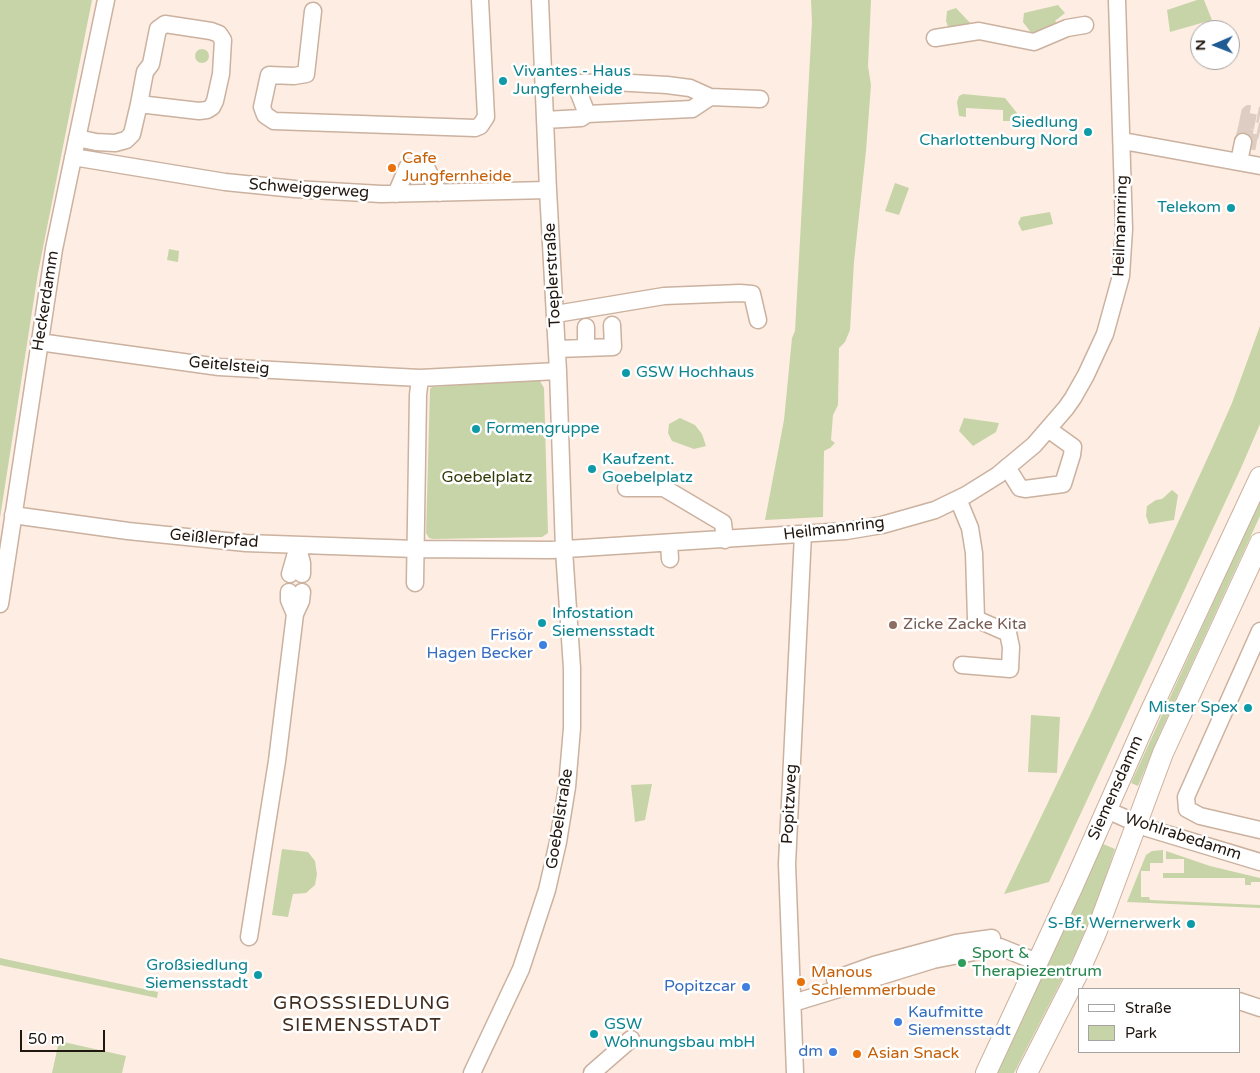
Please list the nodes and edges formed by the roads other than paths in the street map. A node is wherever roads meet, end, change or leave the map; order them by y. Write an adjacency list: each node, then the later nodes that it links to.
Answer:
1 (106, 0): 15 (street, Heckerdamm)
2 (480, 0): 5 (street)
3 (540, 0): 9 (street, Toeplerstraße)
4 (1117, 0): 16 (street, Heilmannring)
5 (313, 11)
6 (1086, 25): 7 (street)
7 (935, 38)
8 (575, 83): 9 (street); 10 (street); 13 (street)
9 (544, 84): 14 (street, Toeplerstraße)
10 (710, 97): 11 (street); 13 (street)
11 (760, 98)
12 (139, 104): 12 (street); 15 (street)
13 (587, 114): 14 (street)
14 (545, 120): 21 (street, Toeplerstraße)
15 (77, 138): 18 (street, Heckerdamm)
16 (1123, 141): 19 (street); 33 (street, Heilmannring)
17 (1243, 142): 19 (street)
18 (73, 157): 23 (street, Schweiggerweg); 28 (street, Heckerdamm)
19 (1239, 162): 20 (street)
20 (1260, 166)
21 (548, 190): 22 (street, Schweiggerweg); 24 (street, Toeplerstraße)
22 (439, 193): 23 (street, Schweiggerweg); 23 (street)
23 (396, 194)
24 (556, 314): 25 (street); 30 (street, Toeplerstraße)
25 (758, 320)
26 (612, 325): 29 (street)
27 (586, 327): 29 (street)
28 (40, 342): 32 (street, Geitelsteig); 38 (street, Heckerdamm)
29 (586, 348): 30 (street)
30 (557, 349): 31 (street, Toeplerstraße)
31 (558, 372): 32 (street); 44 (street, Toeplerstraße)
32 (420, 378): 43 (street)
33 (1048, 429): 34 (street, Heilmannring); 34 (street)
34 (1007, 467): 37 (street, Heilmannring)
35 (1260, 477): 51 (main road, Siemensdamm)
36 (626, 488): 40 (street)
37 (958, 499): 39 (street, Heilmannring); 50 (street)
38 (13, 515): 42 (street, Geißlerpfad); 48 (street, Heckerdamm)
39 (803, 534): 40 (street, Heilmannring); 60 (street, Popitzweg)
40 (725, 540): 44 (street, Heilmannring)
41 (1260, 543): 52 (main road, Siemensdamm)
42 (298, 546): 43 (street, Geißlerpfad); 45 (street)
43 (415, 549): 44 (street); 46 (street)
44 (564, 550): 63 (street, Goebelstraße)
45 (296, 574)
46 (415, 583)
47 (296, 592): 55 (street)
48 (0, 604)
49 (1260, 631): 53 (street)
50 (962, 665)
51 (1107, 810): 52 (street, Wohlrabedamm); 57 (main road, Siemensdamm)
52 (1136, 823): 54 (street, Wohlrabedamm); 67 (main road, Siemensdamm)
53 (1260, 830)
54 (1260, 862)
55 (249, 937)
56 (1011, 951): 57 (street); 58 (street); 58 (street)
57 (1037, 962): 66 (main road, Siemensdamm)
58 (815, 995): 60 (street)
59 (1240, 1001): 61 (street)
60 (793, 1003): 65 (street, Popitzweg)
61 (1260, 1008)
62 (631, 1039): 64 (street)
63 (472, 1073)
64 (592, 1073)
65 (795, 1073)
66 (986, 1073)
67 (1027, 1073)

